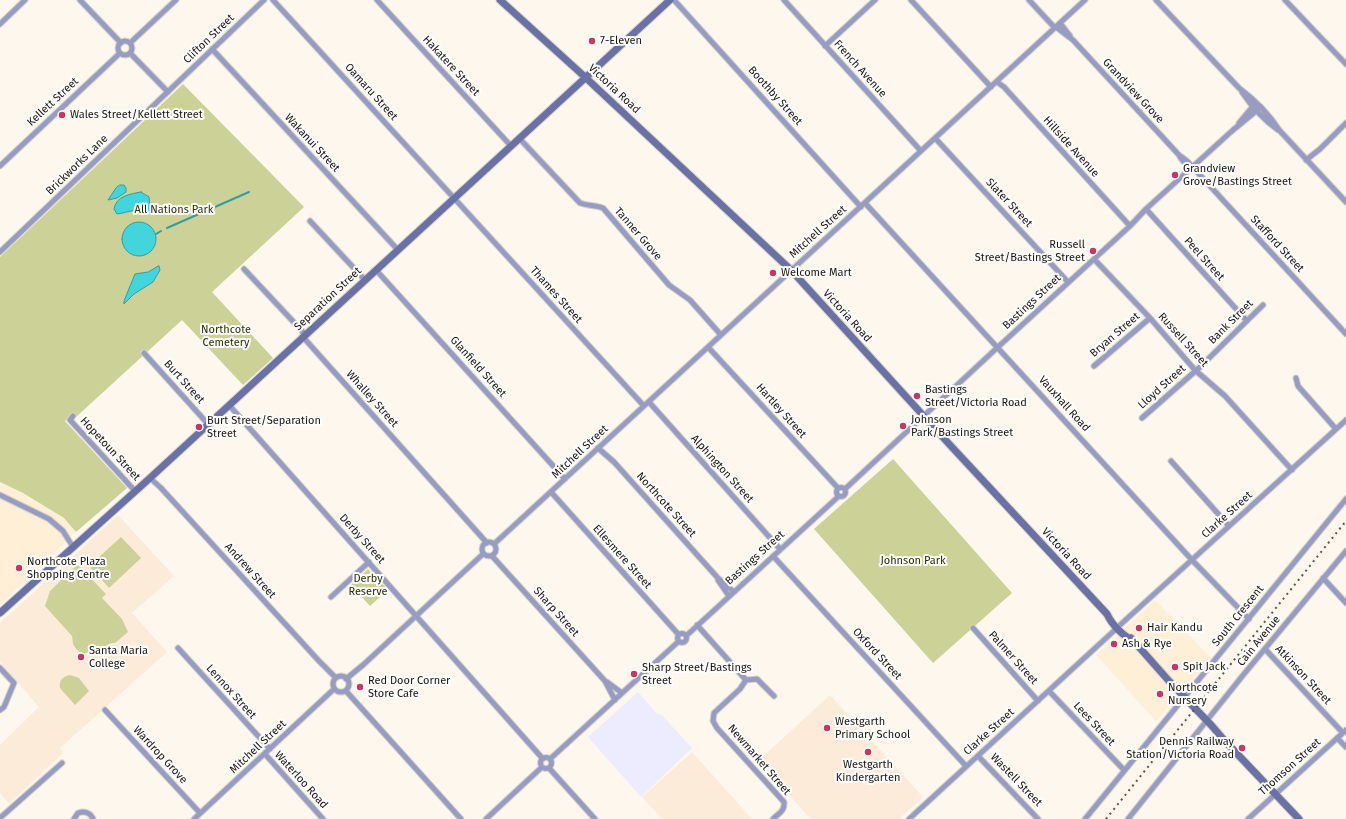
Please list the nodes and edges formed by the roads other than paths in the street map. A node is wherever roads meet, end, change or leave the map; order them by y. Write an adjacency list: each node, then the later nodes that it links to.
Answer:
1 (25, 0): 16 (street)
2 (80, 0): 18 (street)
3 (176, 0): 19 (street)
4 (264, 0): 21 (street, Clifton Street)
5 (273, 0): 40 (street, Oamaru Street)
6 (377, 0): 35 (street, Hakatere Street)
7 (500, 0): 25 (street, Victoria Road)
8 (671, 0): 25 (street, Separation Street); 42 (street, Boothby Street)
9 (784, 0): 20 (street, French Avenue)
10 (875, 0): 20 (street)
11 (911, 0): 27 (street)
12 (1029, 0): 17 (street, Grandview Grove)
13 (1085, 0): 17 (street, Mitchell Street)
14 (1156, 0): 29 (street)
15 (1285, 0): 24 (street)
16 (0, 24)
17 (1057, 26): 26 (street, Mitchell Street); 39 (street, Grandview Grove)
18 (121, 43): 19 (street); 22 (street)
19 (130, 43): 23 (street)
20 (825, 46): 36 (street, French Avenue)
21 (212, 50): 28 (street, Clifton Street); 46 (street, Wakanui Street)
22 (120, 53): 23 (street); 38 (street, Kellett Street)
23 (130, 53): 28 (street)
24 (1346, 64)
25 (586, 77): 33 (street, Separation Street); 51 (street, Victoria Road)
26 (996, 82): 27 (street, Mitchell Street); 45 (street, Hillside Avenue)
27 (991, 87): 34 (street, Mitchell Street)
28 (168, 92): 47 (street, Brickworks Lane)
29 (1254, 104): 30 (street); 32 (street, Bastings Street)
30 (1259, 109): 32 (street, Bastings Street); 37 (street)
31 (1346, 123): 37 (street)
32 (1233, 130): 39 (street, Bastings Street)
33 (519, 138): 35 (street, Separation Street); 58 (street, Tanner Grove)
34 (935, 138): 36 (street, Mitchell Street); 53 (street, Slater Street)
35 (511, 146): 40 (street, Separation Street)
36 (921, 151): 42 (street, Mitchell Street)
37 (1306, 160): 41 (street)
38 (0, 166)
39 (1191, 168): 43 (street, Bastings Street); 57 (street, Stafford Street)
40 (454, 198): 46 (street, Separation Street); 68 (street, Thames Street)
41 (1346, 202)
42 (863, 205): 51 (street, Mitchell Street); 61 (street, Vauxhall Road)
43 (1146, 209): 45 (street, Bastings Street); 56 (street, Peel Street)
44 (310, 221): 52 (street)
45 (1130, 226): 48 (street, Bastings Street)
46 (398, 250): 50 (street, Separation Street)
47 (0, 252)
48 (1094, 258): 53 (street, Bastings Street); 55 (street, Russell Street)
49 (244, 269): 59 (street, Whalley Street)
50 (376, 270): 52 (street, Separation Street); 79 (street, Glanfield Street)
51 (791, 270): 58 (street, Mitchell Street); 69 (street, Victoria Road)
52 (365, 280): 59 (street, Separation Street)
53 (1068, 282): 61 (street, Bastings Street)
54 (1263, 305): 56 (street, Bank Street)
55 (1150, 318): 63 (street, Bryan Street); 64 (street, Russell Street)
56 (1247, 321): 64 (street, Bank Street)
57 (1346, 334)
58 (721, 335): 60 (street, Mitchell Street)
59 (304, 336): 67 (street, Separation Street); 88 (street, Whalley Street)
60 (708, 347): 66 (street, Mitchell Street); 80 (street, Hartley Street)
61 (998, 347): 69 (street, Bastings Street); 96 (street, Vauxhall Road)
62 (144, 353): 73 (street, Burt Street)
63 (1094, 366)
64 (1195, 370): 70 (street, Lloyd Street); 77 (street, Russell Street)
65 (1296, 378): 74 (street)
66 (649, 402): 68 (street, Mitchell Street); 91 (street, Alphington Street)
67 (229, 405): 73 (street, Separation Street); 97 (street, Derby Street)
68 (644, 406): 75 (street, Mitchell Street)
69 (924, 416): 81 (street, Bastings Street); 108 (street, Victoria Road)
70 (1142, 418)
71 (70, 419): 82 (street, Hopetoun Street)
72 (1346, 420): 74 (street, Clarke Street)
73 (208, 424): 78 (street, Separation Street)
74 (1336, 429): 77 (street, Clarke Street)
75 (598, 448): 79 (street, Mitchell Street); 98 (street, Northcote Street)
76 (1171, 461): 87 (street)
77 (1292, 470): 87 (street, Clarke Street)
78 (150, 478): 82 (street, Separation Street); 116 (street, Andrew Street)
79 (565, 479): 83 (street, Mitchell Street)
80 (838, 488): 81 (street); 85 (street)
81 (845, 489): 85 (street)
82 (135, 491): 90 (street, Separation Street)
83 (550, 492): 89 (street, Mitchell Street); 110 (street, Ellesmere Street)
84 (0, 495): 90 (street)
85 (839, 496): 91 (street, Bastings Street)
86 (1346, 499): 106 (street, South Crescent)
87 (1230, 526): 96 (street, Clarke Street)
88 (487, 543): 89 (street); 93 (street)
89 (494, 544): 94 (street)
90 (73, 547): 104 (street, Separation Street)
91 (780, 549): 95 (street, Bastings Street)
92 (1346, 551): 99 (street, Cain Avenue)
93 (483, 554): 94 (street); 105 (street)
94 (492, 556): 119 (street, Sharp Street)
95 (773, 556): 100 (street, Bastings Street); 140 (street, Oxford Street)
96 (1192, 560): 106 (street, Vauxhall Road); 108 (street, Clarke Street)
97 (369, 562): 102 (street); 105 (street, Derby Street)
98 (717, 577): 100 (street, Northcote Street); 101 (street, Northcote Street)
99 (1323, 578): 103 (street); 114 (street, Cain Avenue)
100 (734, 592): 101 (street, Bastings Street)
101 (729, 596): 107 (street, Bastings Street)
102 (331, 597)
103 (1346, 603)
104 (0, 613)
105 (416, 616): 117 (street); 137 (street, Derby Street)
106 (1249, 619): 125 (street, South Crescent)
107 (697, 625): 111 (street, Bastings Street); 118 (street)
108 (1119, 626): 122 (street, Clarke Street); 125 (street, Victoria Road)
109 (973, 628): 127 (street, Palmer Street)
110 (679, 635): 111 (street); 112 (street)
111 (686, 636): 112 (street)
112 (678, 641): 123 (street)
113 (178, 648): 134 (street, Lennox Street)
114 (1265, 649): 130 (street, Cain Avenue); 131 (street, Atkinson Street)
115 (0, 668): 128 (street)
116 (336, 678): 117 (street); 120 (street)
117 (346, 679): 121 (street)
118 (746, 680): 124 (street); 147 (street, Newmarket Street)
119 (605, 681): 123 (street, Sharp Street); 126 (street, Sharp Street)
120 (334, 689): 121 (street); 134 (street, Mitchell Street)
121 (346, 691): 152 (street)
122 (1049, 691): 127 (street, Clarke Street); 143 (street, Lees Street)
123 (622, 693): 126 (street)
124 (774, 696)
125 (1185, 697): 130 (street, Victoria Road); 143 (street, South Crescent)
126 (615, 700): 138 (street)
127 (1038, 701): 136 (street, Clarke Street)
128 (0, 710)
129 (105, 710): 145 (street, Wardrop Grove)
130 (1208, 721): 144 (street, Victoria Road); 158 (street, Cain Avenue)
131 (1345, 731): 132 (street, Thomson Street)
132 (1338, 738): 133 (street); 144 (street, Thomson Street)
133 (1346, 747)
134 (270, 749): 135 (street, Mitchell Street)
135 (265, 754): 145 (street, Mitchell Street); 151 (street, Waterloo Road)
136 (978, 756): 140 (street, Clarke Street); 156 (street, Wastell Street)
137 (543, 759): 138 (street); 141 (street)
138 (550, 759): 142 (street)
139 (62, 763): 146 (street)
140 (966, 766): 155 (street, Clarke Street)
141 (542, 767): 142 (street); 153 (street)
142 (549, 768): 154 (street)
143 (1124, 770): 157 (street, South Crescent)
144 (1275, 794): 159 (street, Thomson Street); 160 (street, Victoria Road)
145 (200, 813): 150 (street, Mitchell Street)
146 (0, 818)
147 (775, 818)
148 (74, 819): 149 (street)
149 (93, 819)
150 (194, 819)
151 (323, 819)
152 (460, 819)
153 (486, 819)
154 (595, 819)
155 (909, 819)
156 (1038, 819)
157 (1084, 819)
158 (1128, 819)
159 (1248, 819)
160 (1299, 819)

